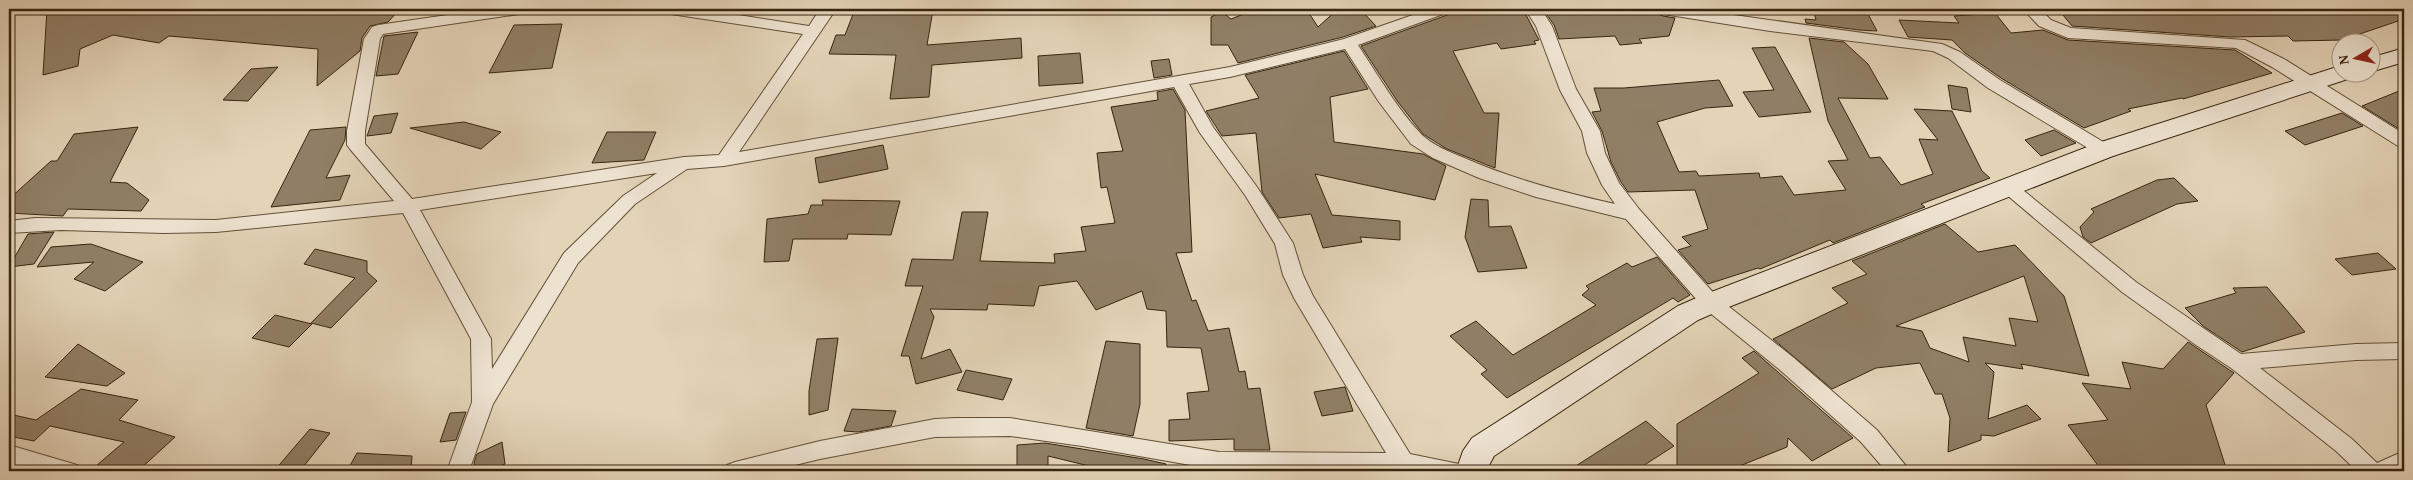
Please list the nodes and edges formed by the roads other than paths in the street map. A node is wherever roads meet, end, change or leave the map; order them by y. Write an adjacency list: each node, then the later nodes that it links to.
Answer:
1 (519, 9): 20 (street)
2 (672, 9): 8 (street)
3 (828, 9): 8 (street)
4 (1444, 9): 9 (street)
5 (1533, 9): 21 (street)
6 (1663, 9): 16 (street)
7 (2031, 9): 14 (street)
8 (812, 31): 17 (street)
9 (1349, 43): 13 (street); 21 (street)
10 (2404, 55): 11 (street)
11 (2380, 62)
12 (2330, 77): 14 (street)
13 (1180, 82): 17 (street); 29 (street)
14 (2311, 83): 15 (street); 16 (street)
15 (2404, 142)
16 (2104, 150): 19 (street)
17 (724, 160): 18 (street)
18 (684, 163): 20 (street); 26 (street)
19 (2007, 186): 23 (street); 25 (street)
20 (407, 204): 22 (street); 26 (street)
21 (1632, 214): 23 (street)
22 (9, 227)
23 (1711, 303): 34 (street); 35 (street)
24 (2404, 351): 25 (street)
25 (2238, 362): 36 (street)
26 (483, 402): 31 (street)
27 (9, 454): 30 (street)
28 (2404, 460): 37 (street)
29 (1403, 462): 32 (street); 33 (street)
30 (69, 471)
31 (458, 471)
32 (735, 471)
33 (1456, 471)
34 (1471, 471)
35 (1899, 471)
36 (2370, 471)
37 (2381, 471)

